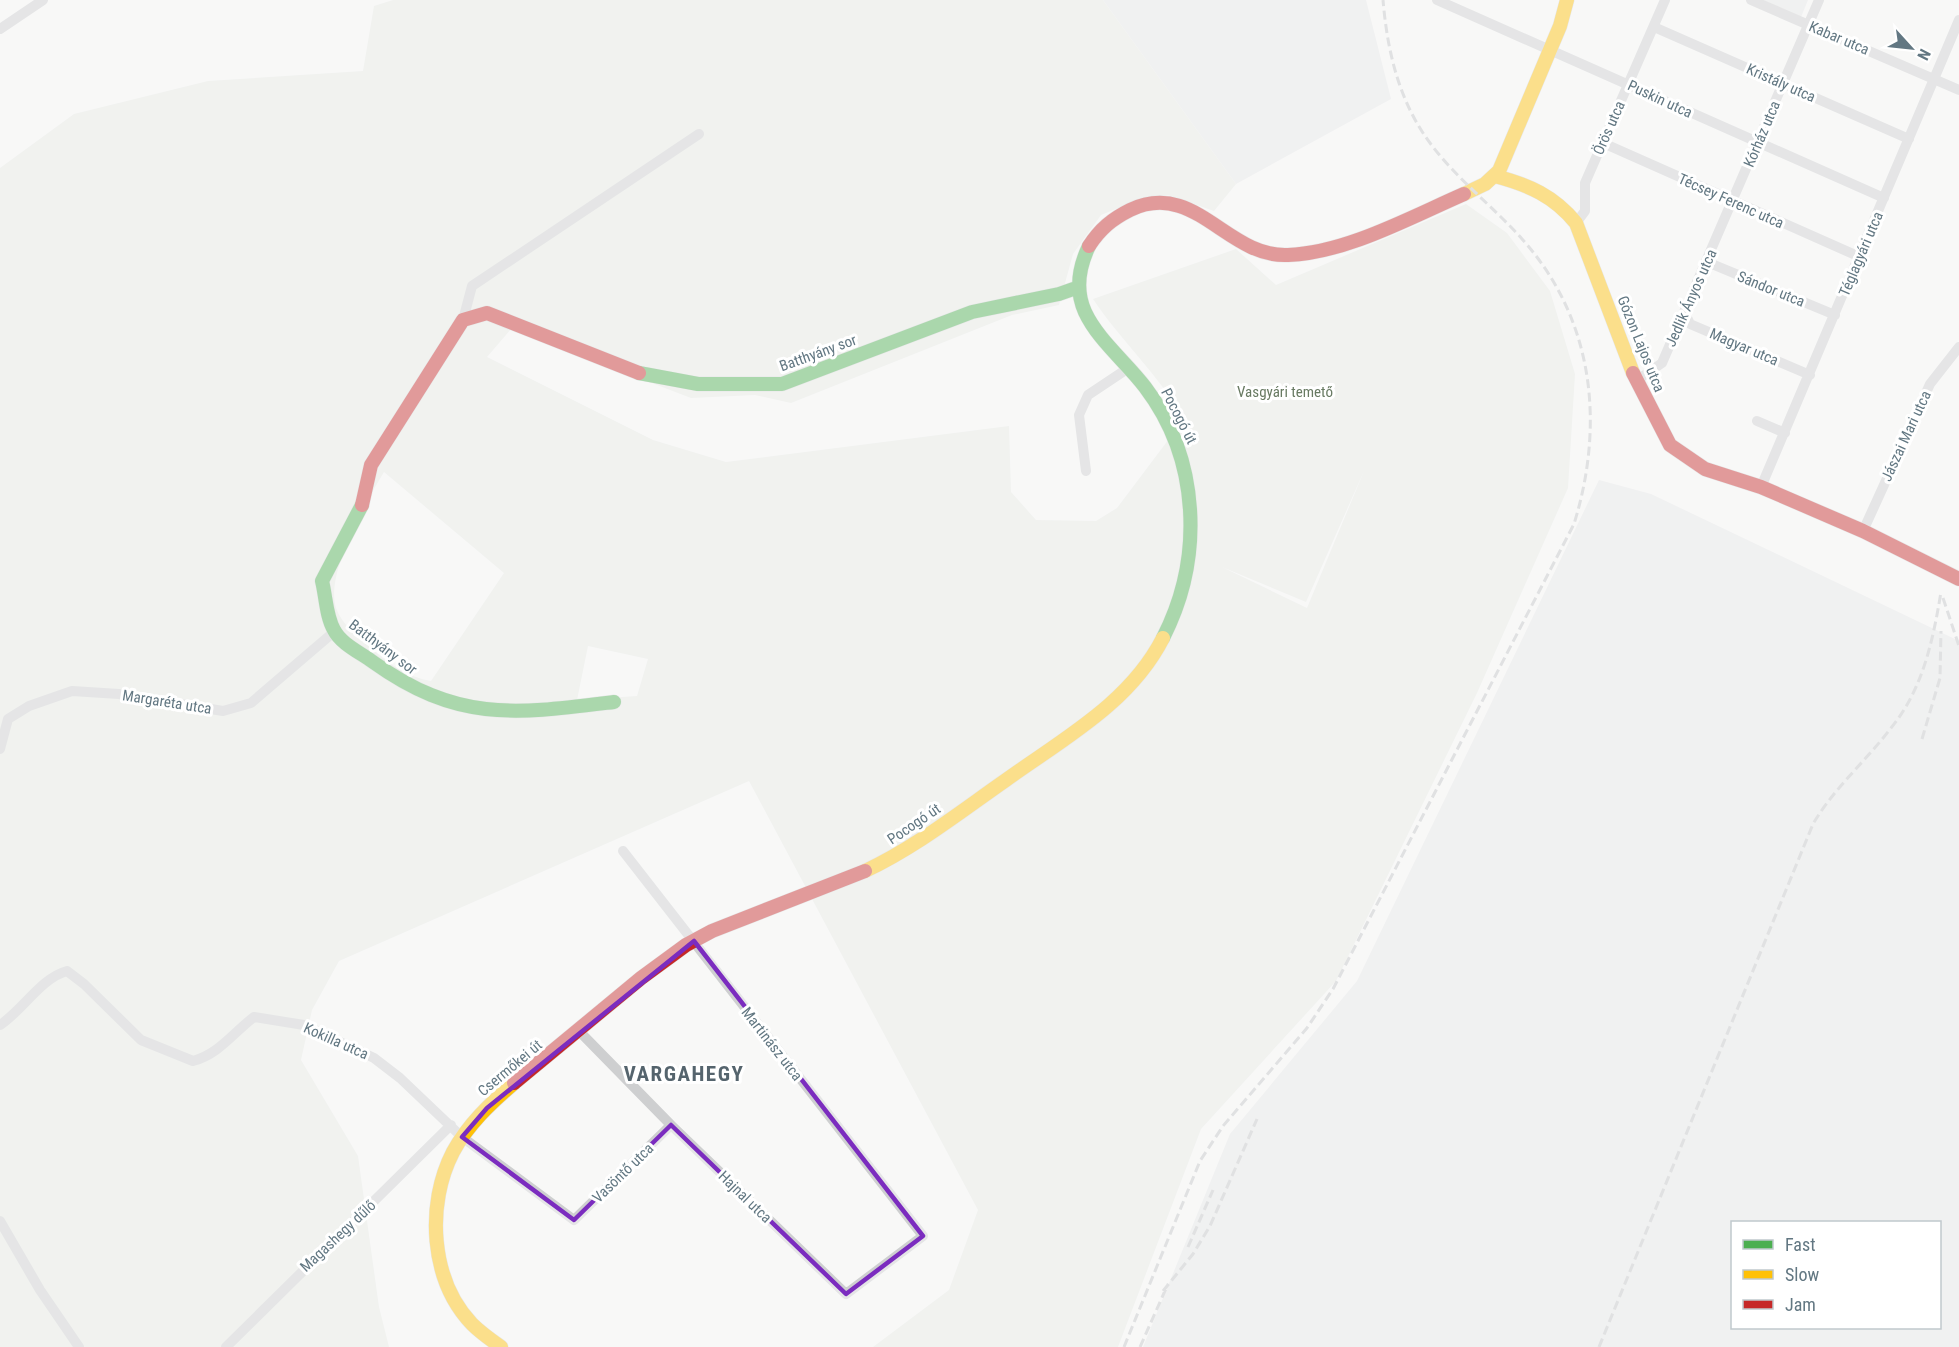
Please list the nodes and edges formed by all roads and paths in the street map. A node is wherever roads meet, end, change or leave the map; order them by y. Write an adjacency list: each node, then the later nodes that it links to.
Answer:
1 (43, 0): 10 (street)
2 (1437, 0): 11 (street, Puskin utca)
3 (1567, 0): 11 (main road)
4 (1665, 0): 9 (street, Örös utca)
5 (1751, 0): 8 (street, Kabar utca)
6 (1820, 0): 8 (street, Kórház utca)
7 (1959, 20): 12 (street, Téglagyári utca)
8 (1809, 25): 12 (street, Kabar utca); 13 (street, Kórház utca)
9 (1654, 27): 13 (street, Kristály utca); 14 (street, Örös utca)
10 (0, 29)
11 (1549, 49): 14 (street, Puskin utca); 20 (main road)
12 (1934, 79): 15 (street, Kabar utca); 17 (street, Téglagyári utca)
13 (1784, 84): 17 (street, Kristály utca); 19 (street, Kórház utca)
14 (1629, 85): 18 (street, Örös utca); 19 (street, Puskin utca)
15 (1959, 90)
16 (699, 134): 29 (street, Batthyány sor)
17 (1909, 139): 21 (street, Téglagyári utca)
18 (1602, 143): 22 (street, Técsey Ferenc utca); 23 (street, Örös utca)
19 (1758, 144): 21 (street, Puskin utca); 22 (street, Kórház utca)
20 (1495, 176): 23 (main road, Gózon Lajos utca); 26 (main road, Pocogó út)
21 (1884, 198): 24 (street, Téglagyári utca)
22 (1732, 203): 24 (street, Técsey Ferenc utca); 25 (street, Jedlik Ányos utca)
23 (1576, 223): 33 (main road, Gózon Lajos utca)
24 (1860, 257): 28 (street, Téglagyári utca)
25 (1707, 262): 27 (street, Jedlik Ányos utca); 28 (street, Sándor utca)
26 (1079, 287): 29 (main road, Batthyány sor); 31 (main road, Pocogó út)
27 (1685, 313): 32 (street, Magyar utca); 33 (street, Jedlik Ányos utca)
28 (1835, 315): 32 (street, Téglagyári utca)
29 (463, 320): 40 (main road, Batthyány sor)
30 (1959, 347): 38 (street, Jászai Mari utca)
31 (1130, 367): 36 (street); 44 (main road, Pocogó út)
32 (1810, 375): 35 (street, Téglagyári utca)
33 (1636, 381): 37 (main road, Gózon Lajos utca)
34 (1757, 421): 35 (street)
35 (1785, 433): 37 (street, Téglagyári utca)
36 (1086, 471)
37 (1761, 487): 38 (main road, Gózon Lajos utca)
38 (1863, 531): 39 (main road, Gózon Lajos utca)
39 (1955, 577)
40 (335, 631): 41 (main road, Batthyány sor); 42 (street, Margaréta utca)
41 (614, 702)
42 (0, 749)
43 (623, 851): 45 (street, Martinász utca)
44 (784, 904): 45 (main road, Csermőkei út)
45 (694, 941): 47 (main road, Csermőkei út); 53 (street, Martinász utca)
46 (0, 1025): 48 (street, Kokilla utca)
47 (579, 1031): 49 (street, Hajnal utca); 50 (main road, Csermőkei út)
48 (451, 1125): 50 (street, Kokilla utca); 55 (street, Magashegy dűlő)
49 (671, 1125): 51 (street, Vasöntő utca); 53 (street, Hajnal utca)
50 (462, 1137): 51 (street, Kokilla utca); 56 (main road, Csermőkei út)
51 (574, 1220)
52 (0, 1221): 54 (street)
53 (922, 1236)
54 (78, 1347)
55 (226, 1347)
56 (501, 1347)

